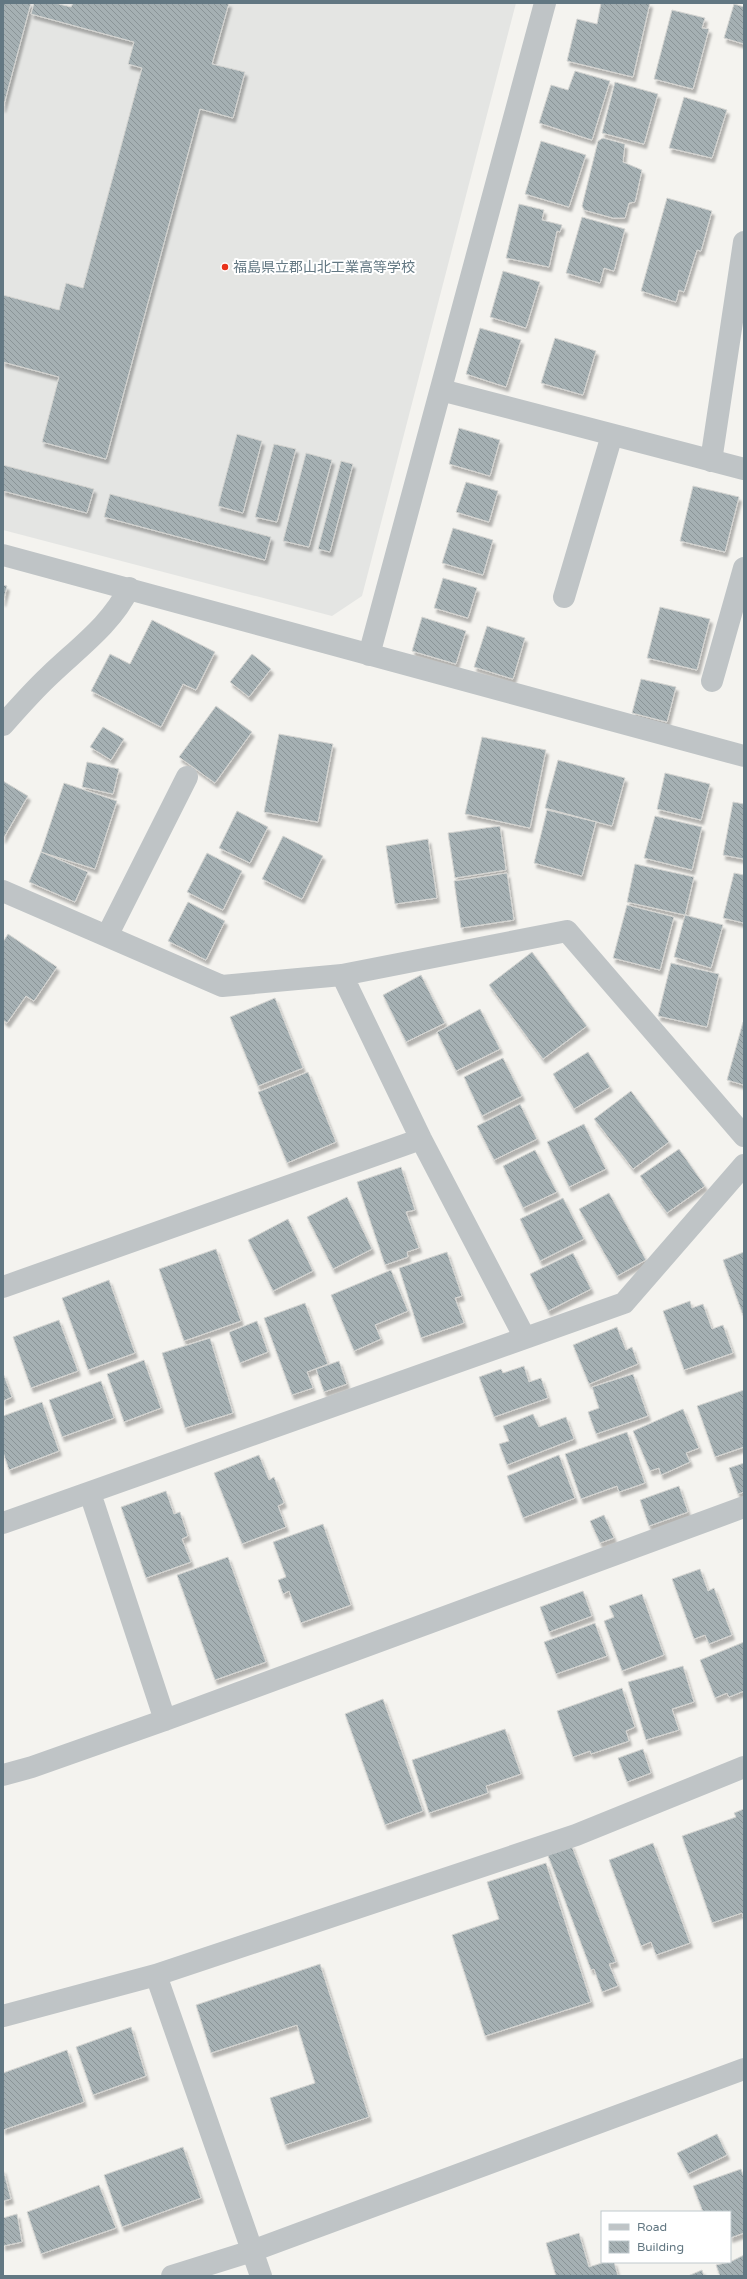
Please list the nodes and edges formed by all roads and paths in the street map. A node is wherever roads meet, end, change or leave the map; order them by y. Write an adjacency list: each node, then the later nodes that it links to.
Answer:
1 (545, 3): 3 (street)
2 (744, 242): 5 (street)
3 (441, 390): 4 (street); 11 (street)
4 (612, 435): 5 (street); 10 (street)
5 (711, 461): 6 (street)
6 (744, 469)
7 (3, 555): 9 (street)
8 (744, 568): 12 (street)
9 (129, 588): 11 (street); 13 (street)
10 (564, 596)
11 (369, 655): 14 (street)
12 (712, 681)
13 (3, 725)
14 (744, 756)
15 (187, 777): 17 (street)
16 (3, 891): 17 (street)
17 (107, 936): 18 (street)
18 (342, 975): 19 (street); 20 (street)
19 (744, 1136)
20 (421, 1139): 22 (street); 23 (street)
21 (744, 1165): 23 (street)
22 (3, 1287)
23 (524, 1338): 24 (street)
24 (90, 1493): 26 (street); 27 (street)
25 (744, 1507): 27 (street)
26 (3, 1523)
27 (165, 1720): 29 (street)
28 (744, 1768): 30 (street)
29 (3, 1776)
30 (156, 1975): 31 (street); 33 (street)
31 (3, 2016)
32 (744, 2069): 33 (street)
33 (252, 2252): 34 (street); 35 (street)
34 (172, 2276)
35 (261, 2276)

